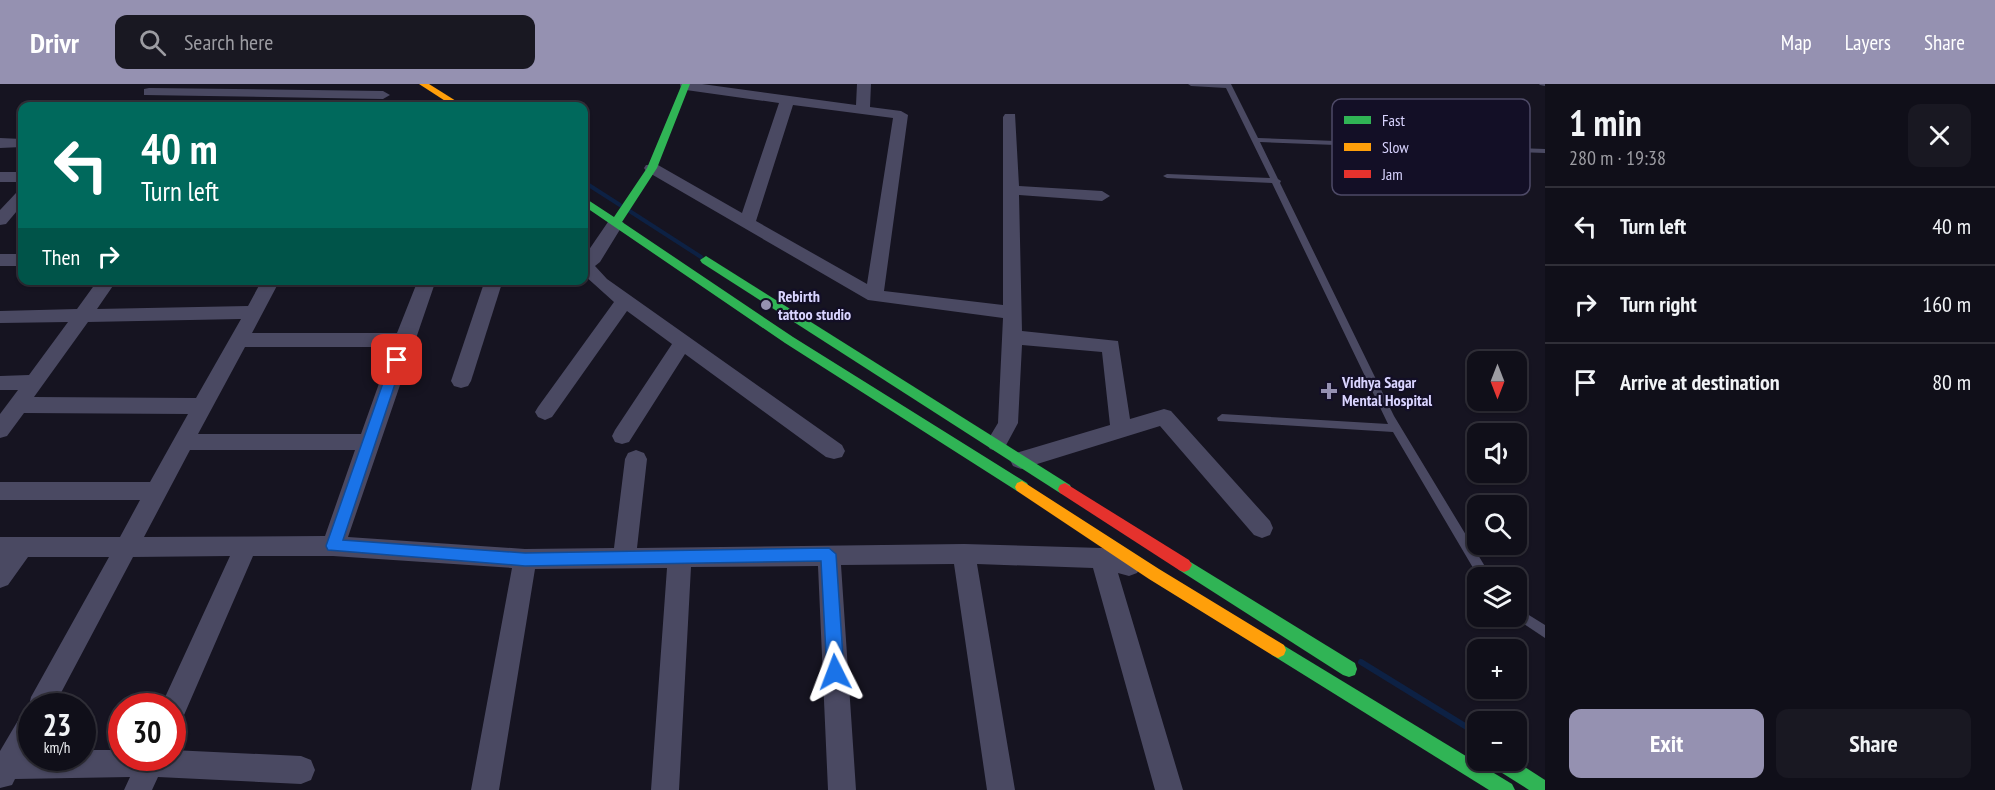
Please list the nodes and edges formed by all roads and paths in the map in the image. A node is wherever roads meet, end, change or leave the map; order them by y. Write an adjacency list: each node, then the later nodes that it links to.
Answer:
1 (423, 84): 13 (street)
2 (864, 84): 14 (street)
3 (1191, 84): 5 (lane)
4 (686, 85): 9 (street); 22 (street)
5 (1229, 85): 16 (lane)
6 (400, 86): 10 (street); 12 (street)
7 (149, 92): 8 (street)
8 (248, 93): 10 (street); 11 (street)
9 (787, 100): 14 (street); 33 (street)
10 (379, 101)
11 (242, 102)
12 (428, 102)
13 (452, 102)
14 (863, 108): 43 (street)
15 (1010, 117): 27 (street)
16 (1257, 140): 19 (lane); 26 (lane)
17 (0, 143): 18 (street)
18 (18, 143)
19 (1332, 143)
20 (1530, 150): 21 (lane)
21 (1545, 151)
22 (652, 168): 31 (street); 33 (street)
23 (1167, 176): 26 (lane)
24 (0, 177): 25 (street)
25 (18, 177)
26 (1277, 182): 60 (lane)
27 (1012, 190): 28 (street); 46 (street)
28 (1102, 196)
29 (18, 203): 32 (street)
30 (588, 203): 31 (street)
31 (621, 212): 37 (street); 84 (street)
32 (10, 216)
33 (747, 223): 43 (street)
34 (692, 252): 66 (street)
35 (0, 260): 36 (street)
36 (18, 260)
37 (588, 262)
38 (588, 269): 44 (street)
39 (104, 285): 47 (street)
40 (268, 285): 45 (street)
41 (425, 285): 51 (street)
42 (492, 285): 53 (street)
43 (874, 296): 46 (street)
44 (625, 300): 52 (street); 58 (street)
45 (254, 312): 47 (street); 50 (street)
46 (1014, 313): 49 (street)
47 (82, 315): 48 (street); 55 (street)
48 (0, 317)
49 (1013, 337): 62 (street); 66 (street)
50 (239, 340): 51 (street); 57 (street)
51 (404, 340): 65 (street)
52 (683, 342): 63 (street); 67 (street)
53 (461, 381)
54 (0, 382): 55 (street)
55 (34, 382): 56 (street)
56 (18, 405): 57 (street); 61 (street)
57 (203, 406): 64 (street)
58 (545, 412)
59 (1222, 418): 60 (lane)
60 (1396, 428): 83 (lane)
61 (0, 430)
62 (1121, 430): 69 (street); 72 (street)
63 (622, 436)
64 (184, 442): 65 (street); 71 (street)
65 (369, 442): 75 (street)
66 (996, 443): 69 (street)
67 (834, 451)
68 (636, 459): 80 (street)
69 (1021, 460): 88 (street)
70 (0, 491): 71 (street)
71 (157, 491): 73 (street)
72 (1262, 528)
73 (129, 546): 74 (street); 76 (street); 89 (street)
74 (246, 546): 75 (street); 90 (street)
75 (333, 546): 82 (street)
76 (10, 548): 85 (street)
77 (829, 554): 78 (street); 79 (street); 101 (street)
78 (964, 554): 81 (street); 102 (street)
79 (680, 556): 80 (street); 100 (street)
80 (624, 557): 82 (street)
81 (1102, 558): 84 (street); 103 (street)
82 (525, 559): 99 (street)
83 (1479, 567)
84 (1154, 574): 104 (street)
85 (0, 578)
86 (1527, 620): 87 (lane)
87 (1545, 632)
88 (1358, 675)
89 (47, 693)
90 (181, 693)
91 (18, 747): 97 (street)
92 (186, 762): 94 (street)
93 (108, 764): 97 (street)
94 (302, 770)
95 (147, 771): 98 (street)
96 (1515, 771): 105 (street)
97 (4, 772)
98 (138, 790)
99 (485, 790)
100 (665, 790)
101 (842, 790)
102 (1001, 790)
103 (1169, 790)
104 (1506, 790)
105 (1545, 790)

